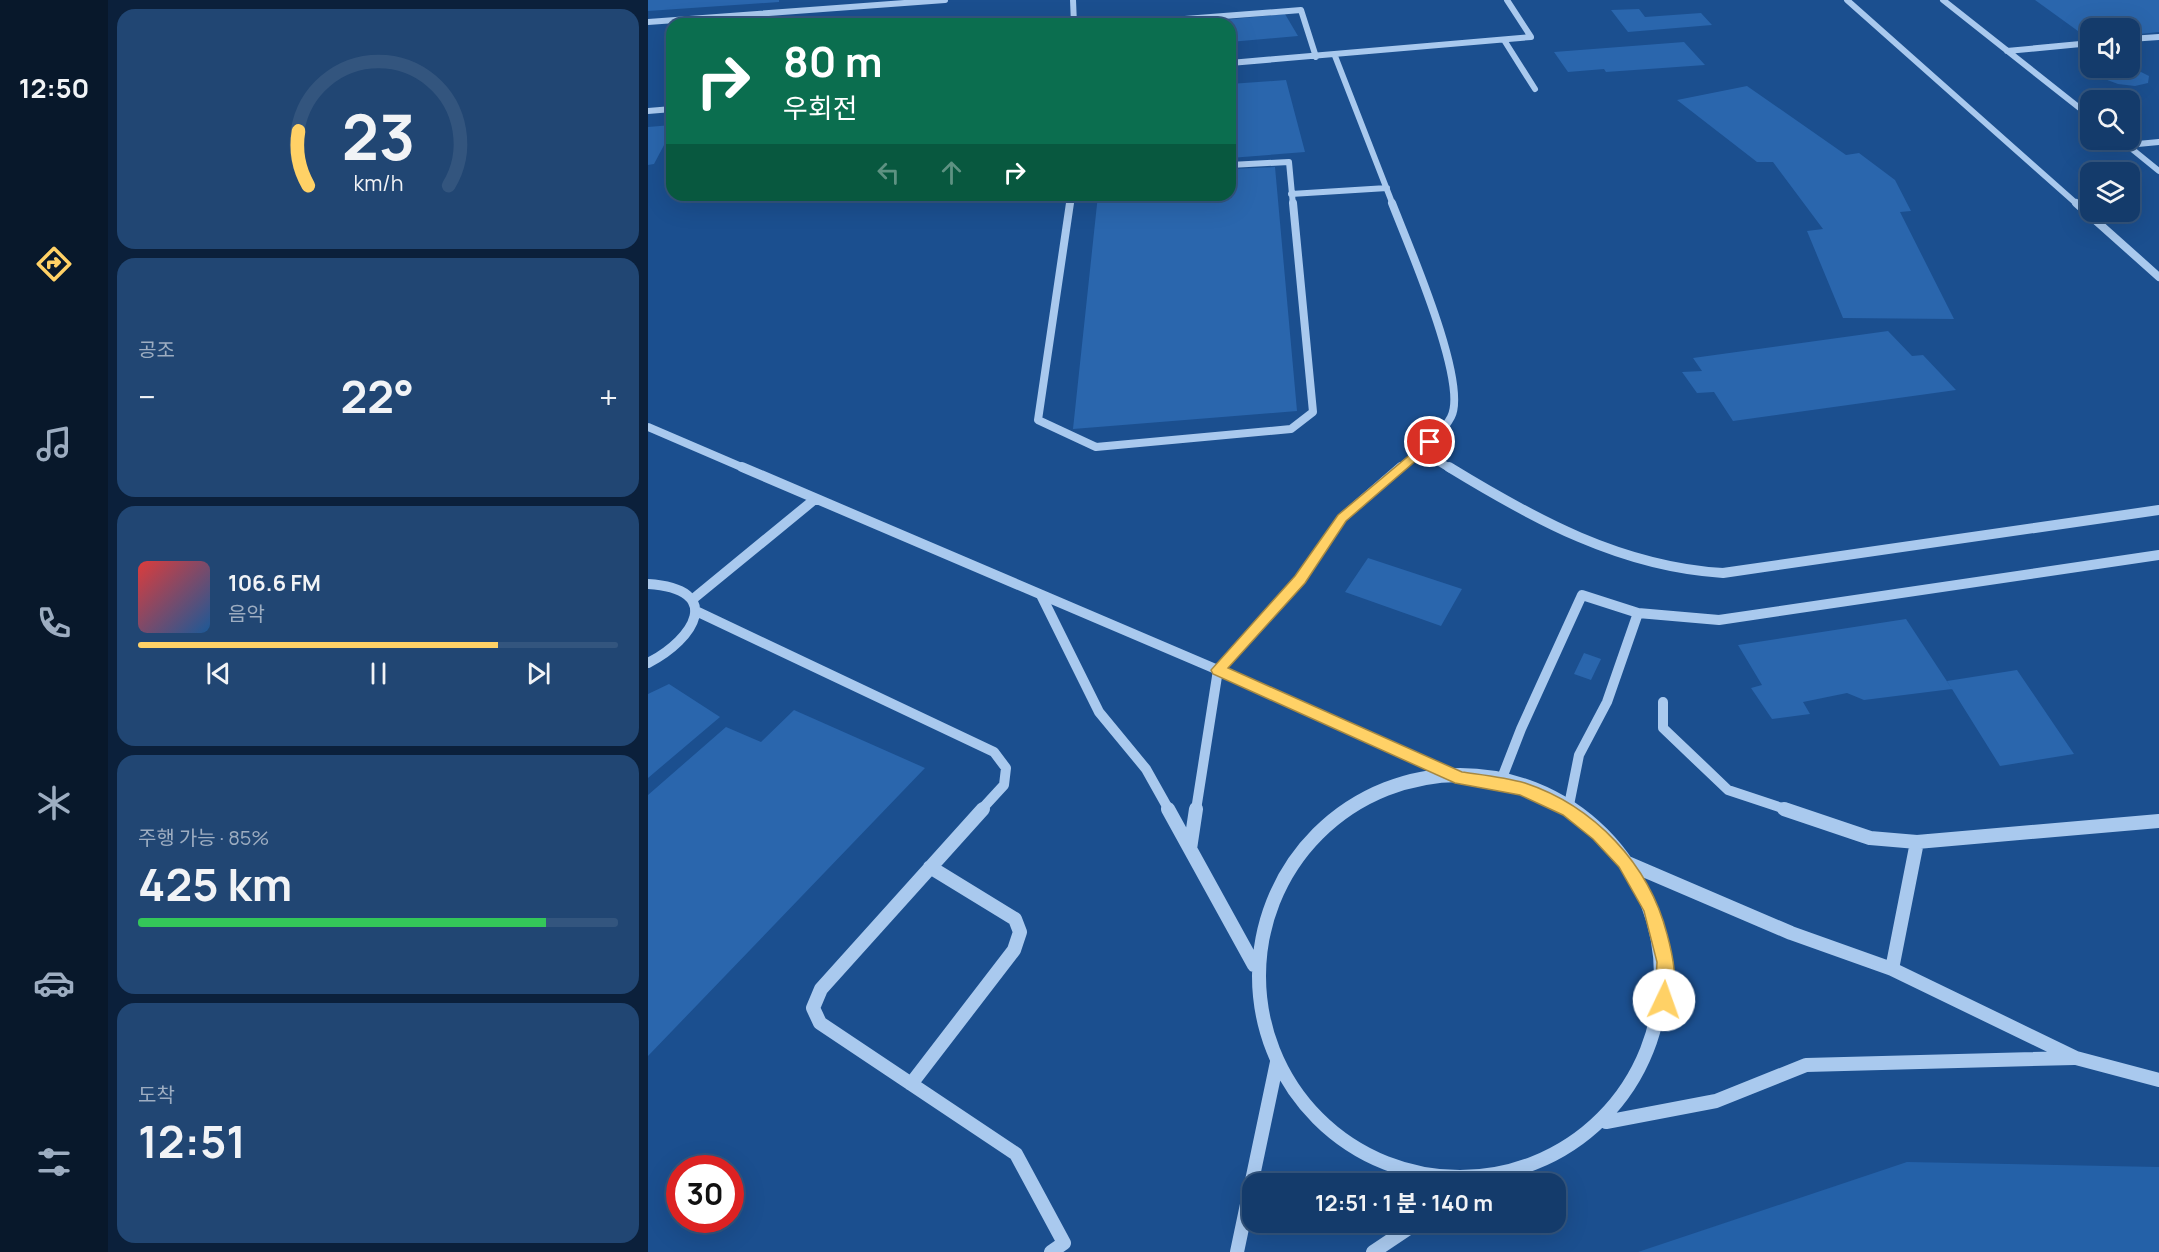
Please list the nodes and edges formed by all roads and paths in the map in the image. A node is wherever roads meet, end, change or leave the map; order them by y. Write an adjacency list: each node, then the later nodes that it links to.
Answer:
1 (945, 0): 6 (street)
2 (1073, 0): 7 (street)
3 (1507, 0): 13 (street)
4 (1847, 0): 31 (street)
5 (1943, 0): 15 (street)
6 (702, 18)
7 (1074, 18)
8 (1188, 18): 17 (street)
9 (666, 21): 10 (street)
10 (648, 22)
11 (2159, 37): 12 (street)
12 (2140, 38)
13 (1504, 40): 16 (street); 19 (street)
14 (2080, 44): 15 (street)
15 (2007, 51): 20 (street)
16 (1335, 56): 17 (street); 28 (street)
17 (1316, 57): 18 (street)
18 (1236, 63)
19 (1535, 89)
20 (2080, 108)
21 (666, 110): 22 (street)
22 (648, 111)
23 (2159, 142): 24 (street)
24 (2140, 144)
25 (2133, 150): 27 (street)
26 (1236, 165): 29 (street)
27 (2159, 171)
28 (1386, 189): 29 (street); 33 (street)
29 (1291, 194): 30 (street)
30 (1070, 201)
31 (2159, 277)
32 (648, 427): 34 (street)
33 (1420, 450): 35 (street); 42 (street)
34 (815, 498): 38 (street); 39 (street)
35 (2159, 510)
36 (2159, 555): 40 (street)
37 (648, 584): 39 (street)
38 (1041, 595): 42 (street); 49 (street)
39 (694, 605): 41 (street); 51 (street)
40 (1638, 613): 45 (street); 46 (street)
41 (648, 663)
42 (1218, 670): 44 (street); 49 (street)
43 (1664, 702): 48 (street)
44 (1460, 778): 45 (street); 52 (street)
45 (1500, 783): 46 (street)
46 (1568, 811): 50 (street)
47 (2159, 821): 48 (street)
48 (1917, 842): 53 (street)
49 (1190, 849): 52 (street)
50 (1625, 862): 53 (street); 58 (street)
51 (930, 867): 57 (street); 57 (street)
52 (1254, 966): 55 (street)
53 (1892, 969): 54 (street)
54 (2076, 1058): 56 (street); 58 (street)
55 (1277, 1062): 59 (street); 62 (street)
56 (2159, 1080)
57 (912, 1083): 61 (street)
58 (1606, 1122): 59 (street)
59 (1492, 1173)
60 (1402, 1233): 63 (street)
61 (1050, 1252)
62 (1237, 1252)
63 (1373, 1252)

